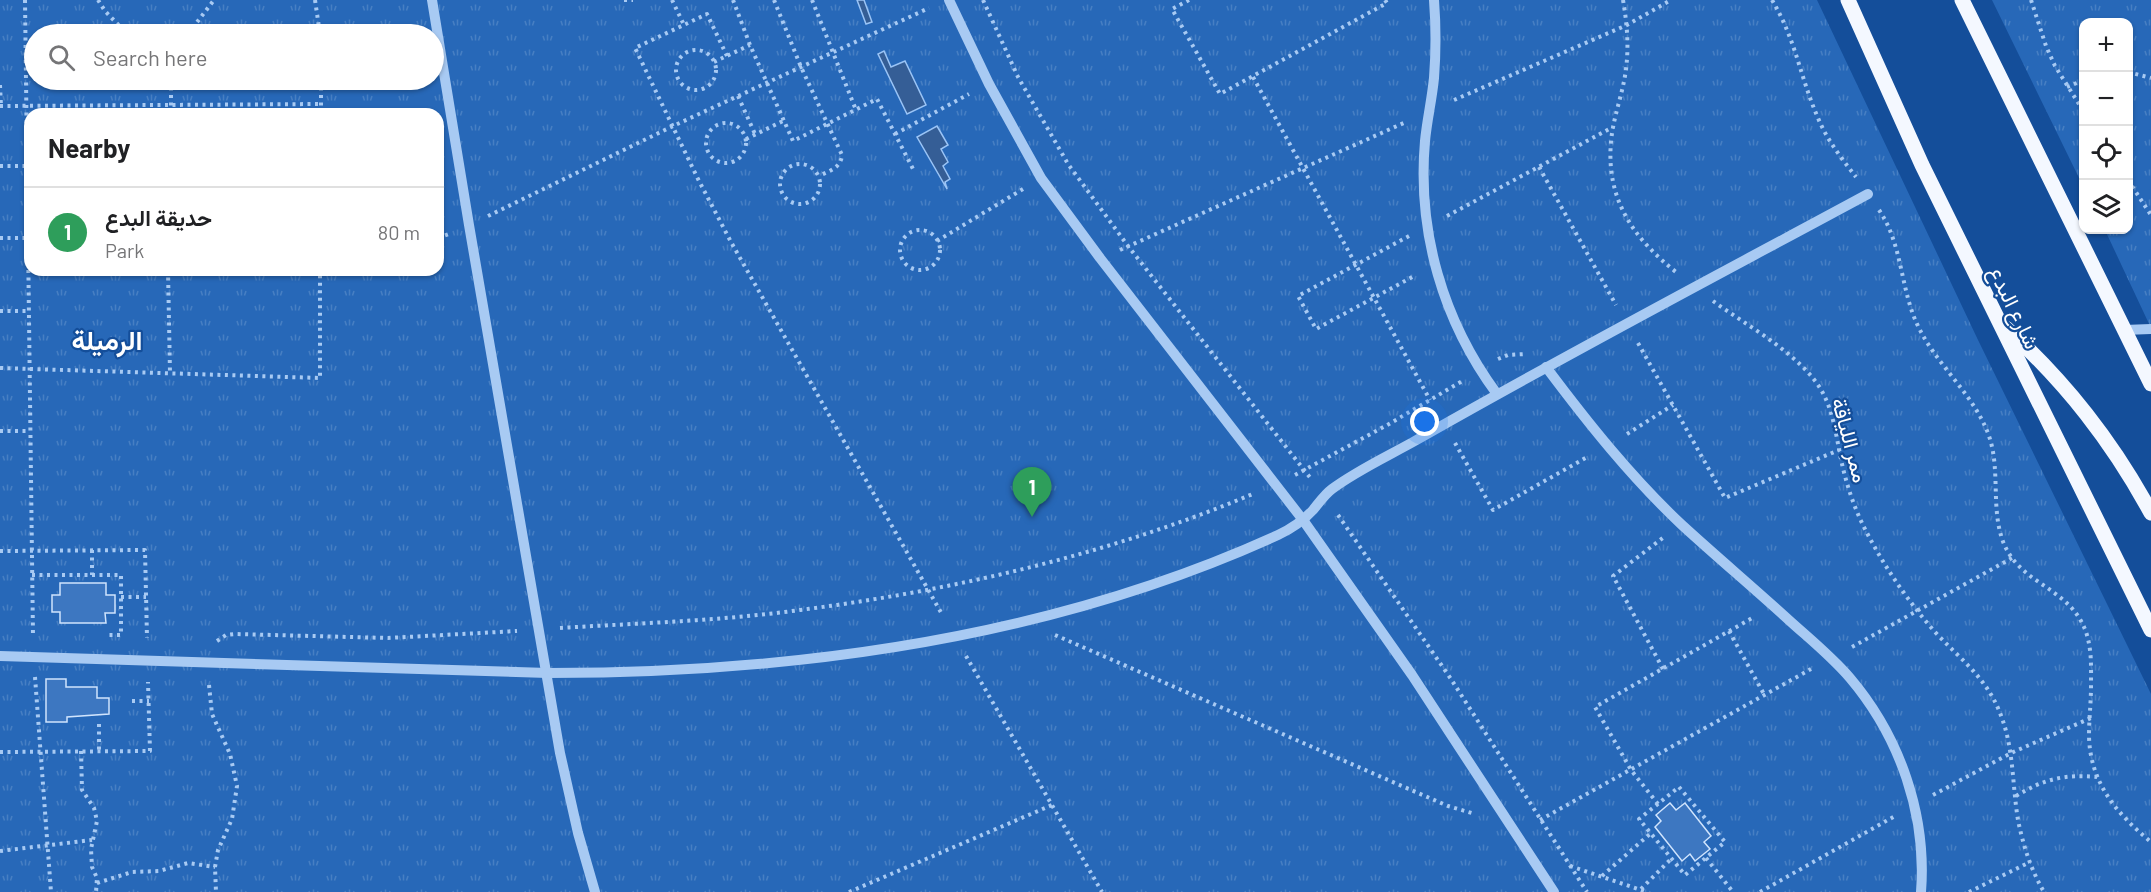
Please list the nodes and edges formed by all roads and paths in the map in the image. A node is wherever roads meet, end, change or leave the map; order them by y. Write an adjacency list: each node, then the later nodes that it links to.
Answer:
1 (25, 0): 25 (path)
2 (98, 0): 26 (path)
3 (214, 0): 27 (path)
4 (315, 0): 28 (path)
5 (432, 0): 29 (street)
6 (624, 0): 7 (path)
7 (633, 0)
8 (672, 0): 30 (path)
9 (734, 0): 32 (path)
10 (774, 0): 36 (path)
11 (812, 0): 33 (path)
12 (950, 0): 43 (street)
13 (982, 0): 79 (path)
14 (1189, 0): 39 (path)
15 (1393, 0): 23 (path)
16 (1434, 0): 57 (street)
17 (1623, 0): 31 (path, ممر اللياقة)
18 (1671, 0): 31 (path)
19 (1772, 0): 72 (path)
20 (1848, 0): 87 (main road, شارع البدع)
21 (1962, 0): 90 (main road)
22 (2031, 0): 45 (path)
23 (1386, 2): 39 (path)
24 (938, 5): 33 (path)
25 (25, 24)
26 (116, 24)
27 (196, 24)
28 (319, 24)
29 (436, 24)
30 (684, 25): 34 (path); 60 (path)
31 (1627, 25): 57 (path); 84 (path, ممر اللياقة)
32 (750, 45): 34 (path); 42 (path)
33 (832, 53): 36 (path); 56 (path)
34 (727, 56): 35 (path)
35 (714, 62): 35 (path)
36 (801, 67): 42 (path); 59 (path)
37 (444, 73): 74 (street)
38 (2133, 73): 40 (path)
39 (1253, 77): 66 (path)
40 (2151, 78)
41 (2079, 82): 45 (path)
42 (766, 83): 49 (path); 58 (path)
43 (988, 84): 62 (path); 70 (street)
44 (0, 85): 53 (path)
45 (2067, 87): 52 (path)
46 (26, 90): 54 (path)
47 (171, 90): 51 (path)
48 (321, 90): 50 (path)
49 (738, 96): 60 (path); 61 (path)
50 (321, 104): 51 (path); 55 (path)
51 (171, 105): 54 (path)
52 (2079, 105)
53 (0, 106): 54 (path)
54 (26, 106)
55 (321, 108)
56 (856, 110): 59 (path); 62 (path)
57 (1430, 111): 66 (path); 94 (street)
58 (783, 121): 59 (path); 61 (path)
59 (827, 124): 69 (path)
60 (673, 126): 74 (path); 111 (path)
61 (755, 134): 63 (path)
62 (895, 134): 68 (path)
63 (746, 139): 63 (path)
64 (0, 166): 65 (path)
65 (24, 166)
66 (1303, 167): 79 (path)
67 (1539, 167): 88 (path)
68 (914, 170)
69 (819, 176): 69 (path)
70 (1041, 178): 78 (path); 80 (street)
71 (2133, 188): 73 (path)
72 (1868, 194): 84 (street); 108 (path)
73 (2151, 215)
74 (469, 225): 75 (path); 117 (street)
75 (444, 235)
76 (0, 238): 77 (path)
77 (24, 238)
78 (938, 241): 78 (path)
79 (1128, 246): 80 (path); 101 (path)
80 (1100, 258): 102 (street)
81 (29, 276): 86 (path)
82 (168, 276): 95 (path)
83 (320, 276): 95 (path)
84 (1694, 287): 88 (street); 100 (path, ممر اللياقة)
85 (0, 311): 86 (path)
86 (29, 311): 93 (path)
87 (1999, 322): 104 (main road); 118 (main road, شارع البدع)
88 (1627, 324): 92 (street); 100 (path)
89 (2151, 329): 90 (street)
90 (2124, 330): 96 (main road)
91 (0, 368): 93 (path)
92 (1546, 368): 94 (path); 97 (street); 106 (street)
93 (30, 369): 95 (path); 99 (path)
94 (1479, 371): 97 (street); 101 (path)
95 (170, 373)
96 (2151, 384)
97 (1497, 394): 103 (street)
98 (0, 431): 99 (path)
99 (30, 431): 109 (path)
100 (1839, 450): 115 (path, ممر اللياقة)
101 (1304, 470): 102 (path); 103 (path)
102 (1277, 484): 105 (street); 111 (path)
103 (1324, 495): 105 (street); 142 (path)
104 (2151, 513)
105 (1303, 520): 116 (street); 141 (street)
106 (1681, 524): 114 (street); 128 (path)
107 (92, 550): 110 (path)
108 (2012, 558): 115 (path); 137 (path)
109 (32, 575): 110 (path); 120 (path)
110 (92, 575): 112 (path)
111 (928, 589): 117 (path); 123 (path)
112 (121, 597): 113 (path); 122 (path)
113 (146, 597)
114 (1773, 606): 119 (path); 126 (street)
115 (1917, 611): 126 (path); 138 (path, ممر اللياقة)
116 (1032, 619): 123 (street); 141 (path)
117 (540, 630): 127 (path); 129 (street)
118 (2151, 630)
119 (1729, 631): 128 (path); 130 (path)
120 (33, 635): 121 (path); 125 (path)
121 (44, 635)
122 (99, 635)
123 (954, 636): 129 (street); 140 (path)
124 (0, 656): 125 (street)
125 (33, 657): 127 (street); 147 (path)
126 (1832, 658): 130 (path); 168 (street)
127 (209, 663): 129 (street); 153 (path)
128 (1663, 669): 136 (path)
129 (548, 673): 161 (street)
130 (1765, 696): 136 (path)
131 (132, 701): 132 (path)
132 (149, 701)
133 (99, 724): 135 (path)
134 (81, 751): 145 (path)
135 (99, 751)
136 (1630, 770): 139 (path); 142 (path)
137 (2097, 777): 138 (path); 146 (path)
138 (2016, 796): 151 (path, ممر اللياقة)
139 (1658, 804): 143 (path); 150 (path)
140 (1052, 805): 162 (path); 163 (path)
141 (1503, 815): 144 (street)
142 (1541, 820): 144 (path); 152 (path)
143 (1651, 833): 149 (path); 154 (path)
144 (1515, 834): 155 (street)
145 (92, 840): 147 (path); 156 (path)
146 (2151, 842)
147 (48, 847): 148 (path); 158 (path)
148 (0, 851)
149 (1672, 858): 150 (path); 157 (path)
150 (1706, 858): 167 (path)
151 (2030, 862): 169 (path); 170 (path, ممر اللياقة)
152 (1570, 866): 154 (path); 155 (path); 165 (path)
153 (215, 867): 156 (path); 160 (path)
154 (1602, 876): 157 (path)
155 (1546, 880): 164 (street)
156 (97, 883): 159 (path)
157 (1640, 890): 166 (path)
158 (51, 892)
159 (96, 892)
160 (216, 892)
161 (595, 892)
162 (849, 892)
163 (1102, 892)
164 (1554, 892)
165 (1587, 892)
166 (1647, 892)
167 (1733, 892)
168 (1921, 892)
169 (1969, 892)
170 (2044, 892)

